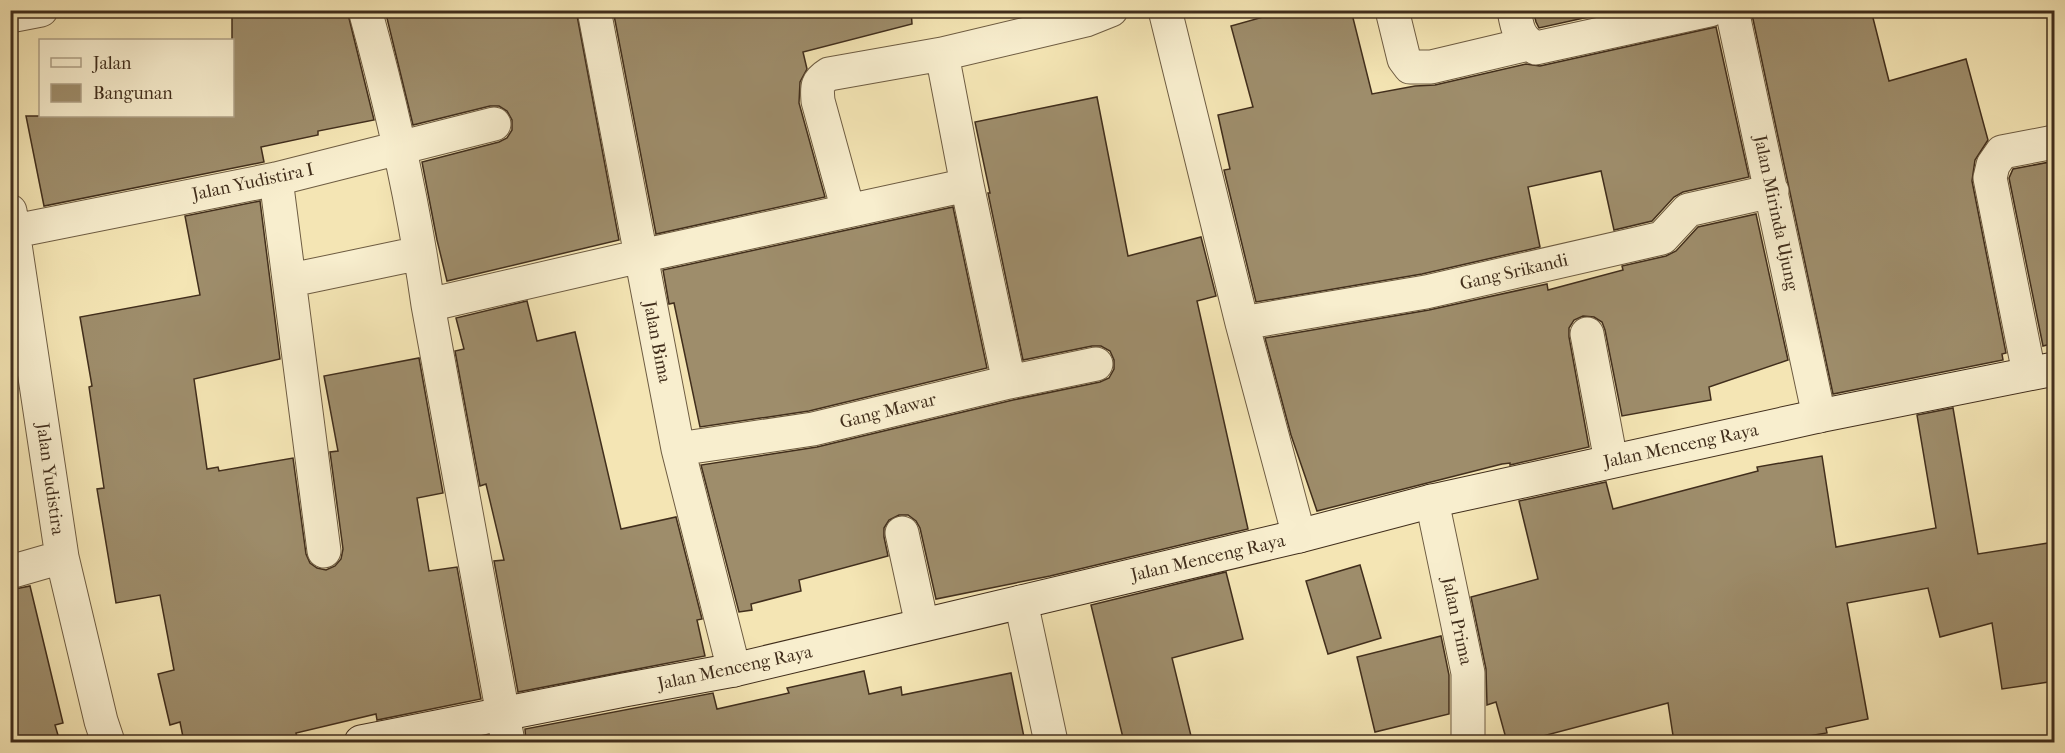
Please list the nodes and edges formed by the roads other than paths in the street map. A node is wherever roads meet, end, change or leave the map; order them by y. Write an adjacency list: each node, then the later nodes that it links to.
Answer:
1 (41, 10): 10 (street)
2 (365, 10): 15 (street)
3 (594, 10): 22 (street, Jalan Bima)
4 (1111, 10): 12 (street)
5 (1165, 10): 25 (street)
6 (1392, 10): 11 (street)
7 (1514, 10): 11 (street)
8 (1710, 10): 11 (street)
9 (1732, 10): 18 (street, Jalan Mirinda Ujung)
10 (10, 16)
11 (1528, 44)
12 (942, 54): 17 (street); 19 (street)
13 (494, 124): 15 (street, Jalan Yudistira I)
14 (2055, 142): 28 (street)
15 (400, 148): 16 (street, Jalan Yudistira I); 21 (street)
16 (276, 179): 20 (street, Jalan Yudistira I); 23 (street)
17 (967, 184): 19 (street); 29 (street)
18 (1772, 191): 25 (street, Gang Srikandi); 30 (street, Jalan Mirinda Ujung)
19 (848, 210): 22 (street)
20 (12, 225): 37 (street, Jalan Yudistira)
21 (420, 253): 23 (street); 24 (street)
22 (641, 256): 24 (street); 31 (street, Jalan Bima)
23 (291, 280): 36 (street)
24 (428, 305): 42 (street)
25 (1242, 323): 35 (street)
26 (1587, 334): 32 (street)
27 (1096, 364): 29 (street, Gang Mawar)
28 (2042, 371): 30 (street, Jalan Menceng Raya)
29 (1009, 382): 31 (street, Gang Mawar)
30 (1819, 416): 32 (street, Jalan Menceng Raya)
31 (678, 449): 41 (street, Jalan Bima)
32 (1611, 461): 33 (street, Jalan Menceng Raya)
33 (1432, 501): 35 (street, Jalan Menceng Raya); 46 (street, Jalan Prima)
34 (902, 533): 40 (street)
35 (1299, 536): 39 (street, Jalan Menceng Raya)
36 (324, 551)
37 (62, 557): 38 (street); 43 (street, Jalan Yudistira)
38 (10, 572)
39 (1021, 602): 40 (street, Jalan Menceng Raya); 45 (street)
40 (922, 625): 41 (street, Jalan Menceng Raya)
41 (734, 670): 42 (street, Jalan Menceng Raya)
42 (505, 729): 44 (street, Jalan Menceng Raya)
43 (108, 742)
44 (361, 742)
45 (1051, 742)
46 (1468, 742)

